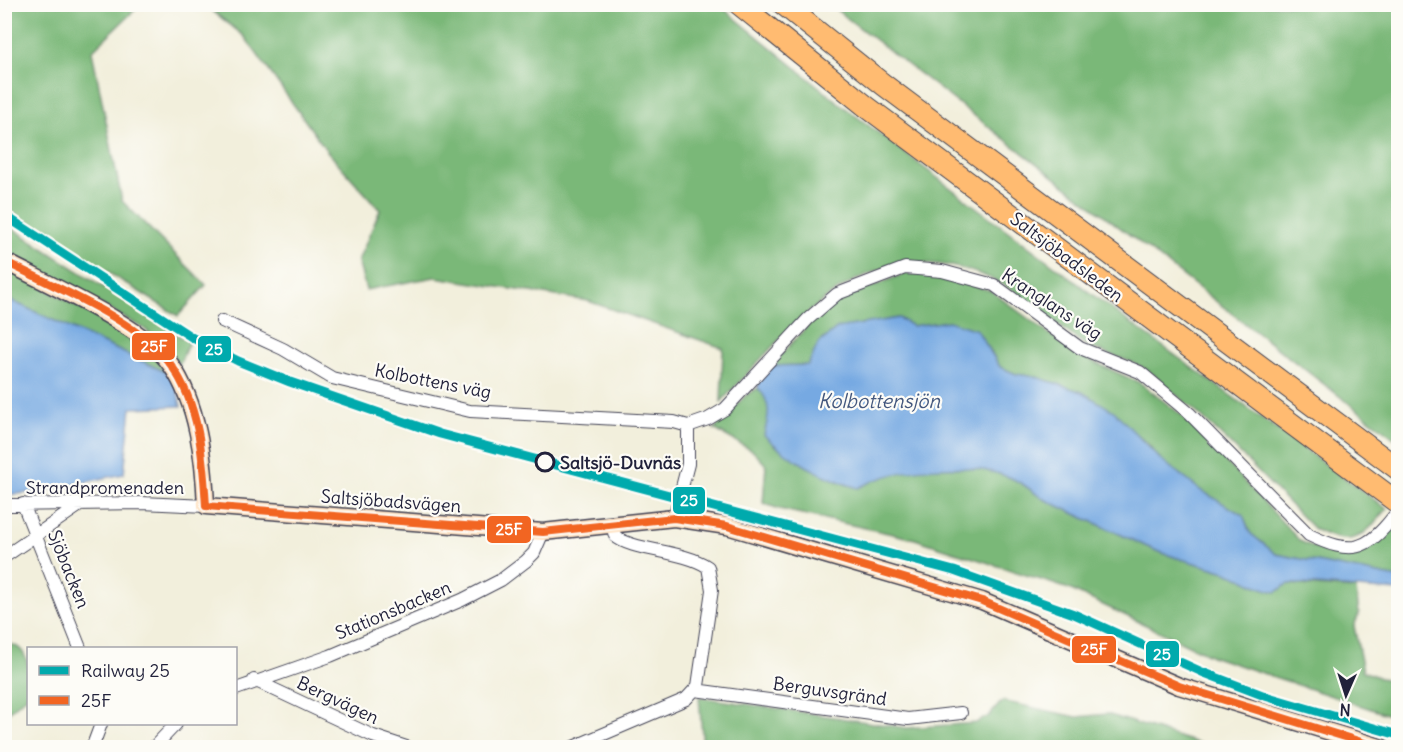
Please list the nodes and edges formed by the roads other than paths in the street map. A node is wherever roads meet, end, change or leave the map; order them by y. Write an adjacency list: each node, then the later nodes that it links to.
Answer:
1 (739, 4): 11 (highway, Saltsjöbadsleden)
2 (783, 4): 6 (highway, Saltsjöbadsleden)
3 (4, 261): 10 (street)
4 (222, 321): 5 (street, Kolbottens väg)
5 (688, 426): 11 (street, Kranglans väg); 12 (street)
6 (1398, 469)
7 (23, 504): 8 (street, Strandpromenaden); 9 (street, Strandpromenaden); 15 (street, Sjöbacken)
8 (4, 505)
9 (80, 505): 10 (street, Strandpromenaden); 15 (street)
10 (206, 506): 14 (street, Saltsjöbadsvägen)
11 (1396, 510)
12 (674, 518): 13 (street, Saltsjöbadsvägen); 28 (street, Saltsjöbadsvägen)
13 (612, 525): 14 (street, Saltsjöbadsvägen); 20 (street)
14 (543, 532): 18 (street, Stationsbacken)
15 (36, 535): 16 (street); 17 (street, Sjöbacken)
16 (4, 557)
17 (80, 647)
18 (254, 680): 19 (street, Stationsbacken); 26 (street, Bergvägen)
19 (237, 688)
20 (695, 690): 21 (street, Berguvsgränd); 27 (street)
21 (961, 713)
22 (100, 725): 24 (street)
23 (174, 725): 25 (street)
24 (92, 747)
25 (153, 747)
26 (409, 747)
27 (571, 747)
28 (1383, 747)

